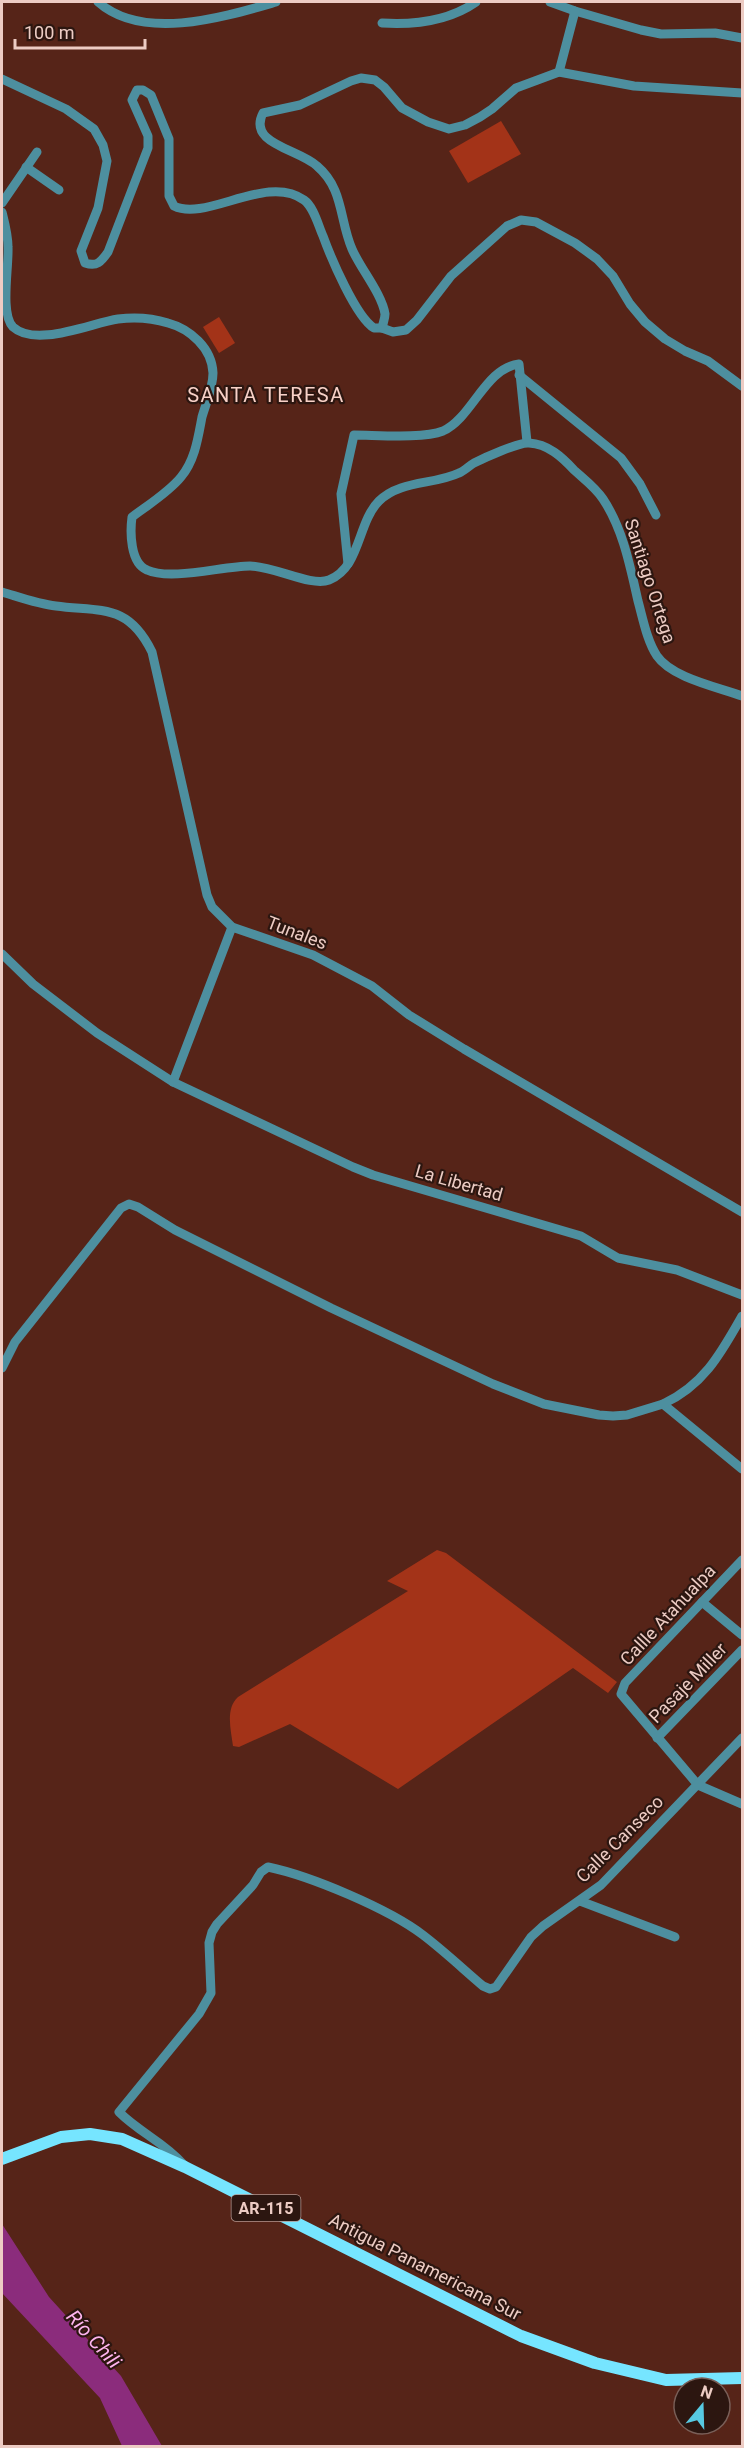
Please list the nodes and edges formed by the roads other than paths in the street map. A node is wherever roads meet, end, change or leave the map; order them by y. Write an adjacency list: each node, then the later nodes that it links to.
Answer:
1 (98, 2): 2 (street)
2 (276, 2)
3 (476, 2): 6 (street)
4 (550, 2): 5 (street)
5 (575, 11): 7 (street); 8 (street)
6 (382, 23)
7 (742, 38)
8 (559, 72): 10 (street); 16 (street)
9 (2, 79): 16 (street)
10 (742, 93)
11 (37, 152): 12 (street)
12 (26, 167): 13 (street); 14 (street)
13 (59, 190)
14 (2, 202)
15 (2, 212): 21 (street)
16 (382, 328): 18 (street)
17 (519, 375): 19 (street); 20 (street); 21 (street)
18 (742, 386)
19 (527, 442): 21 (street); 23 (street, Santiago Ortega)
20 (656, 514)
21 (348, 564)
22 (2, 592): 24 (street, Tunales)
23 (742, 696)
24 (232, 927): 26 (street); 27 (street, Tunales)
25 (2, 954): 26 (street, La Libertad)
26 (173, 1082): 28 (street, La Libertad)
27 (742, 1212)
28 (742, 1295)
29 (742, 1316): 31 (street)
30 (2, 1368): 31 (street)
31 (663, 1404): 32 (street)
32 (742, 1469)
33 (742, 1560): 34 (street, Callle Atahualpa)
34 (702, 1602): 35 (street); 37 (street, Callle Atahualpa)
35 (742, 1635)
36 (742, 1650): 37 (street, Pasaje Miller)
37 (657, 1738): 39 (street)
38 (742, 1738): 39 (street, Calle Canseco)
39 (698, 1785): 40 (street); 41 (street, Calle Canseco)
40 (742, 1804)
41 (580, 1901): 42 (street); 44 (street, Calle Canseco)
42 (675, 1936)
43 (2, 2159): 44 (main road, Antigua Panamericana Sur / AR-115)
44 (185, 2167): 45 (main road, Antigua Panamericana Sur / AR-115)
45 (742, 2378)

